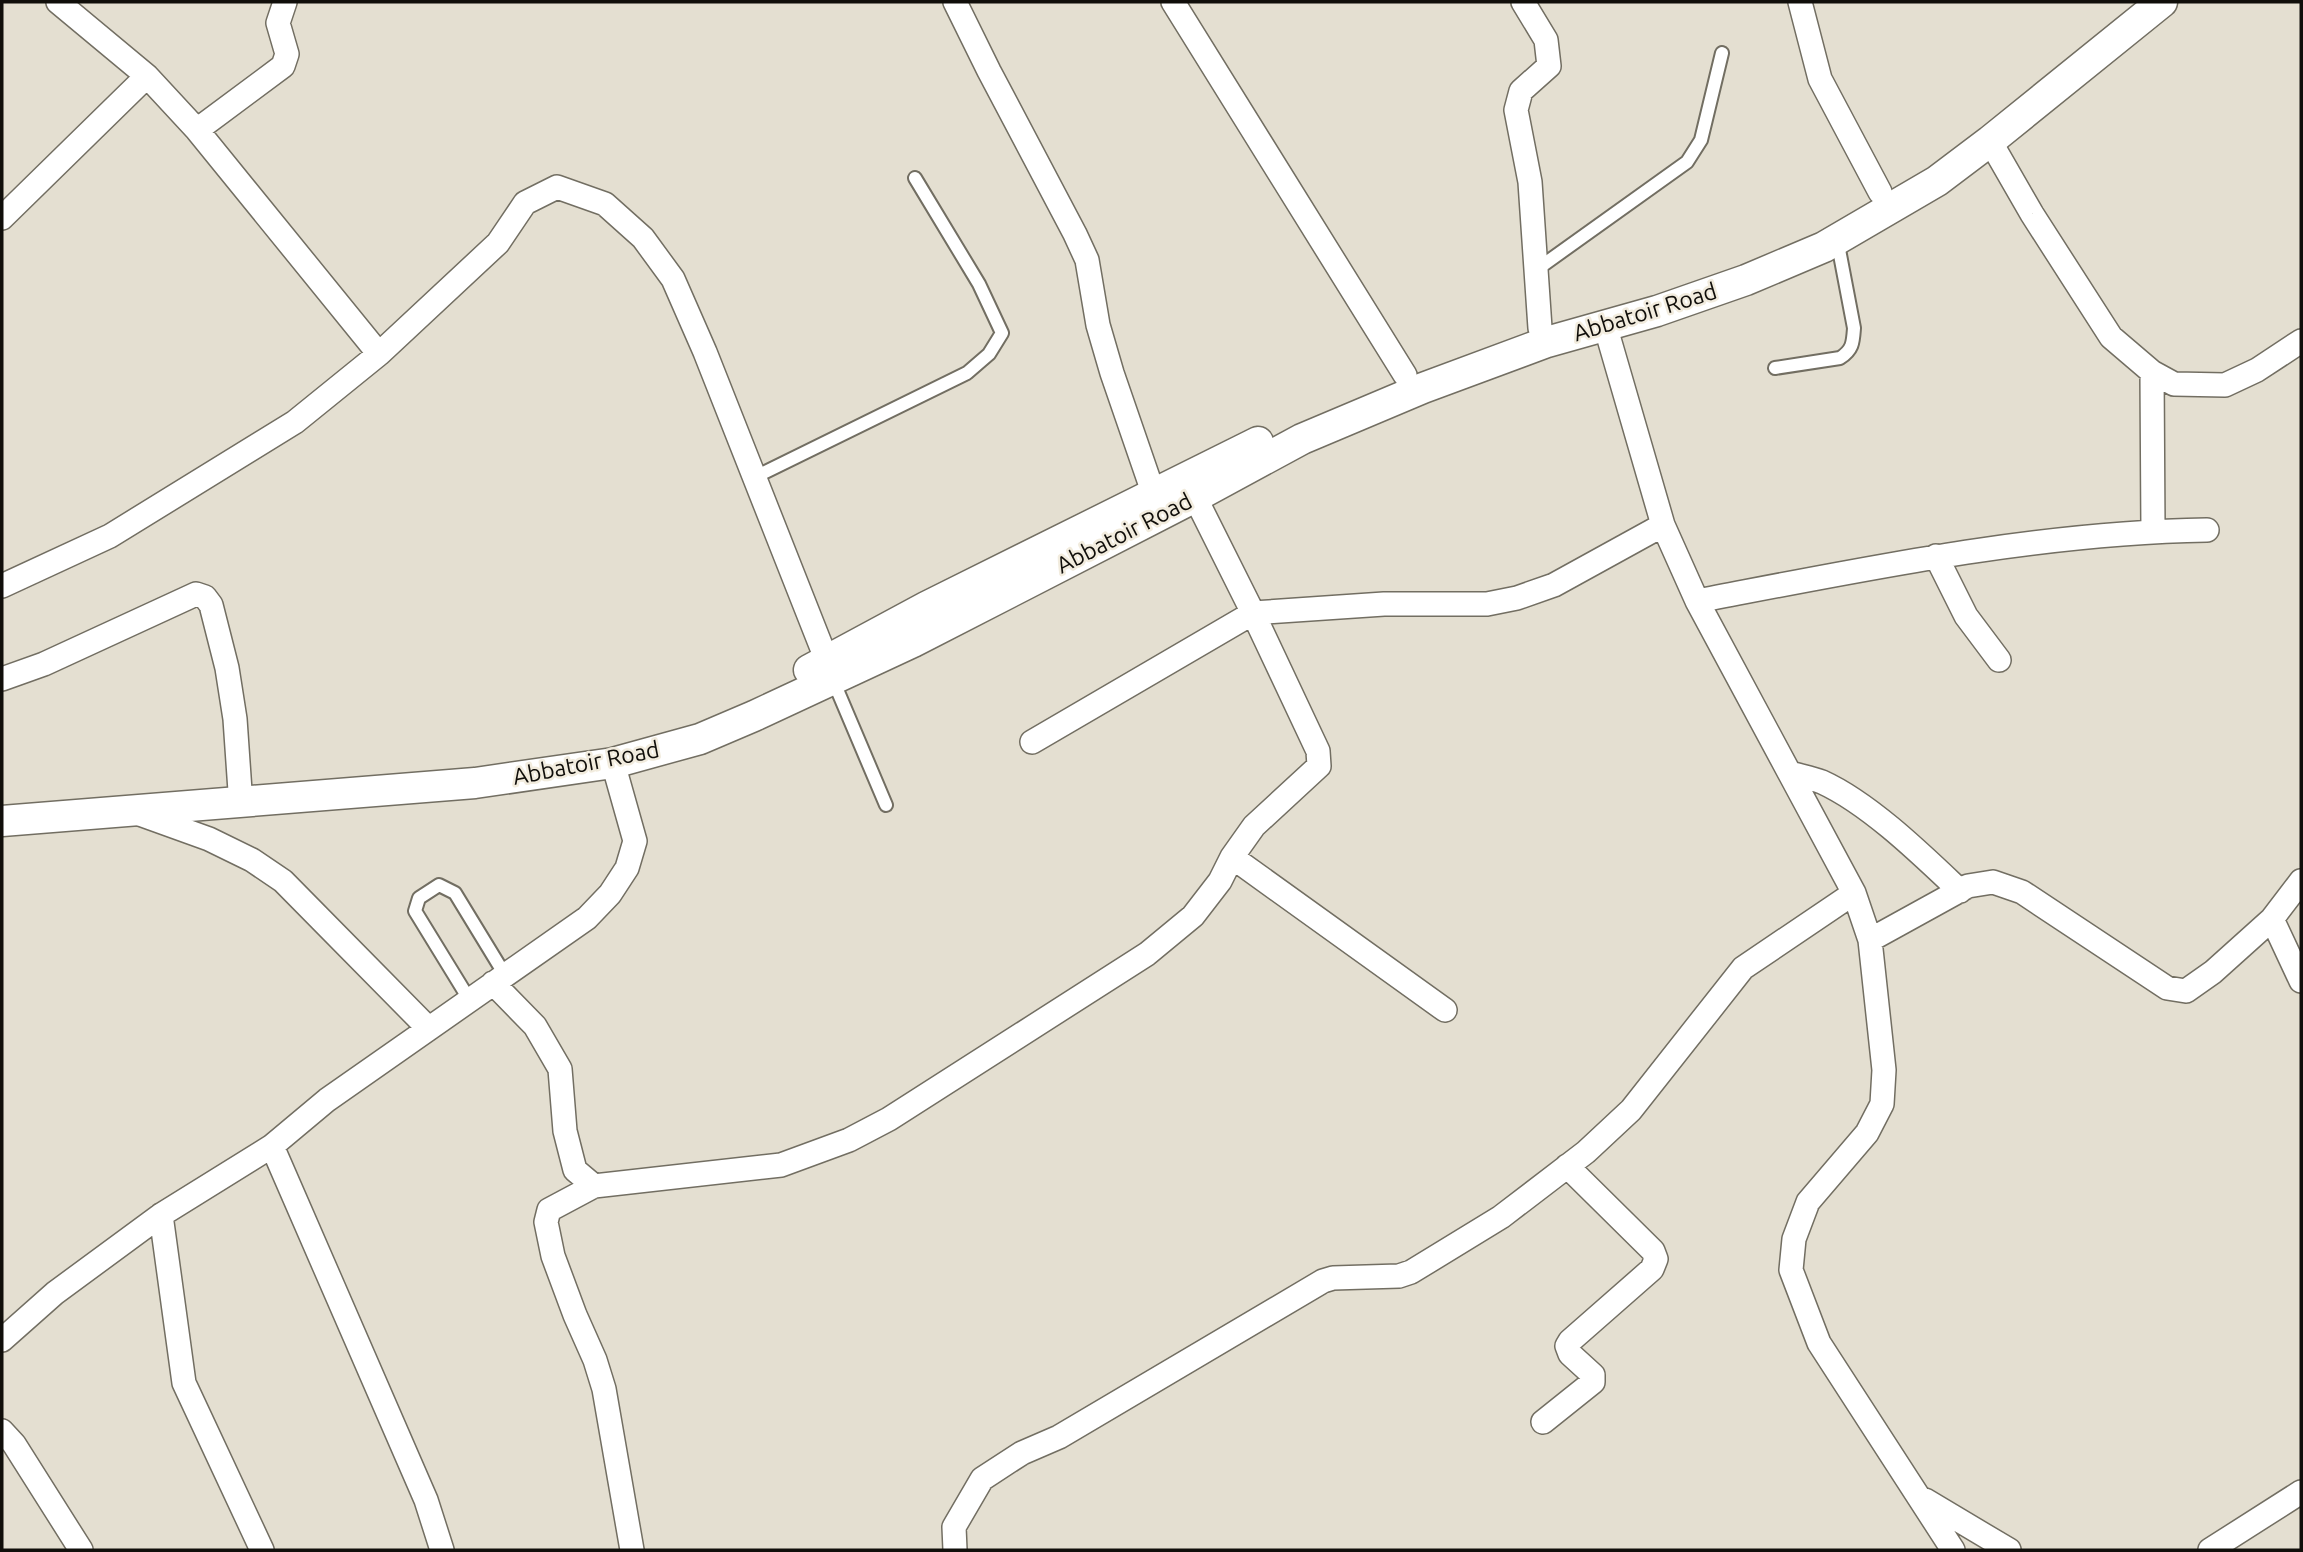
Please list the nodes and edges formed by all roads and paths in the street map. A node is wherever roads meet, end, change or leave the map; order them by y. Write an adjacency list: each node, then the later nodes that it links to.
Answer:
1 (58, 2): 10 (street)
2 (285, 2): 11 (street)
3 (955, 2): 26 (street)
4 (1173, 2): 24 (street)
5 (1522, 2): 17 (street)
6 (1800, 2): 14 (street)
7 (2134, 2): 14 (street, Abbatoir Road)
8 (2162, 2): 12 (street, Abbatoir Road)
9 (1722, 53): 17 (lane)
10 (147, 76): 11 (street); 15 (street)
11 (197, 130): 21 (street)
12 (1990, 141): 16 (street, Abbatoir Road); 23 (street)
13 (915, 178): 25 (lane)
14 (1880, 192): 19 (street, Abbatoir Road)
15 (2, 218)
16 (1837, 239): 18 (street, Abbatoir Road); 22 (lane)
17 (1536, 270): 19 (street)
18 (1605, 324): 27 (street, Abbatoir Road); 28 (street)
19 (1540, 328): 24 (street, Abbatoir Road)
20 (2301, 341): 23 (street)
21 (379, 354): 25 (street); 32 (street)
22 (1775, 368)
23 (2152, 372): 30 (street)
24 (1405, 375): 26 (street, Abbatoir Road)
25 (755, 477): 36 (street)
26 (1153, 492): 36 (street, Abbatoir Road)
27 (1195, 497): 34 (street); 36 (street, Abbatoir Road)
28 (1663, 525): 33 (street); 34 (street)
29 (2207, 530): 30 (street)
30 (2152, 531): 31 (street)
31 (1936, 556): 33 (street); 35 (street)
32 (2, 586)
33 (1697, 601): 40 (street)
34 (1253, 613): 38 (street); 46 (street)
35 (1999, 660)
36 (830, 670): 39 (street, Abbatoir Road); 41 (street, Abbatoir Road); 42 (lane)
37 (2, 679): 41 (street)
38 (1032, 742)
39 (613, 763): 44 (street, Abbatoir Road); 52 (street)
40 (1790, 773): 48 (street); 49 (street)
41 (240, 792): 43 (street, Abbatoir Road)
42 (886, 805)
43 (2, 808)
44 (131, 811): 45 (street, Abbatoir Road); 56 (street)
45 (2, 821)
46 (1232, 857): 55 (street); 59 (street)
47 (2301, 881): 50 (street)
48 (1960, 891): 50 (street); 51 (street)
49 (1854, 893): 51 (street); 58 (street)
50 (2272, 919): 53 (street)
51 (1870, 940): 65 (street)
52 (499, 979): 54 (street); 54 (lane); 59 (street)
53 (2301, 981)
54 (469, 999): 56 (street)
55 (1445, 1010)
56 (428, 1028): 57 (street)
57 (272, 1146): 60 (street); 68 (street)
58 (1567, 1166): 62 (street); 70 (street)
59 (594, 1186): 69 (street)
60 (161, 1216): 61 (street); 67 (street)
61 (2, 1340)
62 (1543, 1422)
63 (2, 1430): 66 (street)
64 (2301, 1492): 73 (street)
65 (1919, 1497): 71 (street); 72 (street)
66 (81, 1550)
67 (262, 1550)
68 (442, 1550)
69 (632, 1550)
70 (956, 1550)
71 (1953, 1550)
72 (2009, 1550)
73 (2210, 1550)

